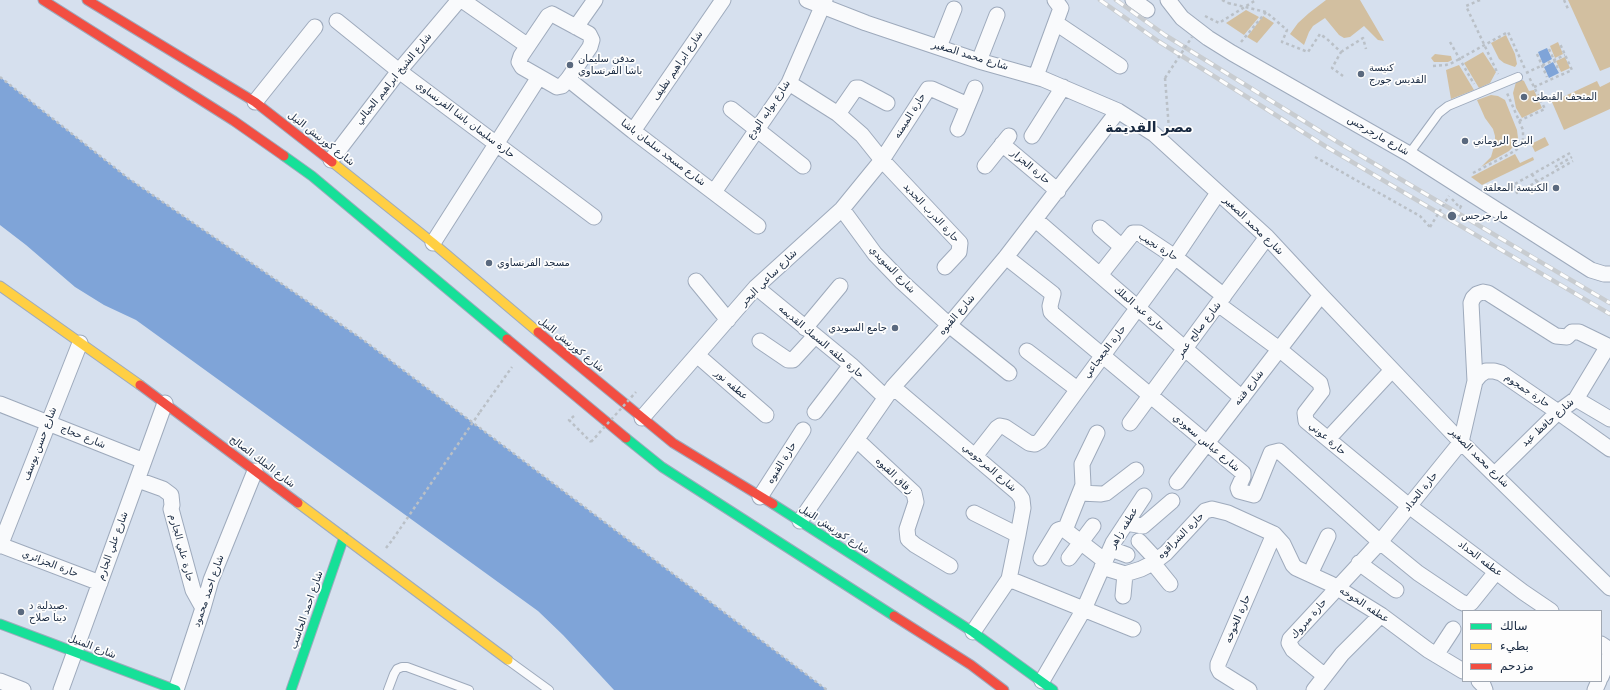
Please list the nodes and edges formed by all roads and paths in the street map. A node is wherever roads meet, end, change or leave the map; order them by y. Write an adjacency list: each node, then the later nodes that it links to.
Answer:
1 (43, 0): 120 (main road)
2 (87, 0): 59 (main road, شارع كورنيش النيل)
3 (461, 0): 30 (street); 43 (street, شارع الشيخ ابراهيم الجبالي)
4 (595, 0): 24 (street)
5 (723, 0): 69 (street, شارع ابراهيم نظيف)
6 (807, 0): 13 (street, شارع محمد الصغير)
7 (1133, 0): 16 (street)
8 (1168, 0): 73 (street, شارع مارجرجس)
9 (1222, 0): 18 (path, bridge)
10 (1256, 0): 20 (path)
11 (1480, 0): 29 (path)
12 (1564, 0): 17 (path)
13 (824, 3): 31 (street, شارع محمد الصغير); 53 (street, شارع بوابه الودع)
14 (1058, 4): 22 (street)
15 (954, 9): 31 (street)
16 (1147, 10)
17 (1569, 10)
18 (1266, 12): 26 (path); 34 (path)
19 (998, 15): 37 (street)
20 (1210, 19)
21 (337, 21): 43 (street, حارة سليمان باشا الفرنساوي)
22 (1056, 23): 40 (street); 46 (street)
23 (315, 27): 59 (street)
24 (576, 27): 30 (street); 52 (street)
25 (1192, 37): 65 (path, bridge)
26 (1242, 40)
27 (1450, 42): 38 (path)
28 (1560, 44): 36 (path)
29 (1484, 45): 38 (path); 54 (path); 55 (path)
30 (528, 46): 49 (street)
31 (939, 47): 37 (street, شارع محمد الصغير)
32 (1366, 49): 34 (path)
33 (1549, 49): 39 (path)
34 (1341, 52): 47 (path)
35 (1537, 54): 42 (path)
36 (1565, 55): 39 (path); 55 (path)
37 (979, 60): 46 (street, شارع محمد الصغير)
38 (1460, 60): 41 (path); 58 (path)
39 (1554, 60): 42 (path); 45 (path)
40 (1120, 66)
41 (1433, 66)
42 (1542, 66): 44 (path); 51 (path)
43 (399, 70): 71 (street, حارة سليمان باشا الفرنساوي); 76 (street, شارع الشيخ ابراهيم الجبالي)
44 (1533, 70)
45 (1559, 71)
46 (1036, 76): 56 (street, شارع محمد الصغير)
47 (1342, 76)
48 (0, 77): 217 (path)
49 (539, 77): 52 (street); 71 (street)
50 (1518, 77): 54 (lane)
51 (1547, 77)
52 (568, 79): 69 (street, شارع مسجد سلمان باشا)
53 (789, 83): 64 (street, حارة الدرب الجديد); 67 (street, شارع بوابه الودع)
54 (1502, 84): 58 (lane); 66 (path)
55 (1534, 86): 66 (path)
56 (1063, 87): 63 (street, شارع محمد الصغير); 70 (street)
57 (975, 88): 61 (street)
58 (1479, 93): 73 (lane)
59 (255, 102): 76 (main road, شارع كورنيش النيل)
60 (887, 103): 64 (street)
61 (968, 105): 68 (street); 77 (street, حارة الميمنه)
62 (731, 109): 67 (street)
63 (1118, 111): 87 (street, شارع القبوه); 89 (street, شارع محمد الصغير)
64 (838, 114): 77 (street, حارة الدرب الجديد)
65 (1169, 116)
66 (1519, 121): 84 (path)
67 (757, 129): 80 (street); 88 (street, شارع بوابه الودع)
68 (958, 129)
69 (633, 131): 88 (street, شارع مسجد سلمان باشا)
70 (1032, 136)
71 (496, 142): 92 (street, حارة سليمان باشا الفرنساوي); 97 (street)
72 (1570, 153): 79 (path)
73 (1409, 154): 102 (street, شارع مارجرجس)
74 (1315, 157): 90 (path, bridge)
75 (1572, 157): 82 (path)
76 (331, 160): 97 (main road, شارع كورنيش النيل)
77 (882, 160): 91 (street, شارع ساعي البحر); 101 (street, حارة الدرب الجديد)
78 (1574, 161): 83 (path)
79 (1553, 163): 82 (path); 85 (path)
80 (804, 166)
81 (985, 166): 87 (street, حارة الجزار)
82 (1555, 167): 83 (path)
83 (1557, 170): 86 (path)
84 (1473, 173)
85 (1532, 174): 86 (path); 86 (path)
86 (1537, 182)
87 (1058, 191): 93 (street, شارع القبوه)
88 (714, 192): 94 (street, شارع مسجد سلمان باشا)
89 (1218, 193): 96 (street, شارع محمد الصغير); 100 (street, حارة الجعجاعي)
90 (1460, 208)
91 (842, 209): 107 (street, شارع ساعي البحر); 112 (street, شارع السويدي)
92 (594, 217)
93 (1036, 220): 99 (street, شارع القبوه); 103 (street, حارة عبد الملك)
94 (758, 226)
95 (1100, 228): 98 (street)
96 (1267, 237): 108 (street, شارع محمد الصغير); 109 (street, شارع صالح عمر)
97 (433, 243): 138 (main road, شارع كورنيش النيل)
98 (1122, 247): 100 (street, حارة نجيب); 103 (street, حارة نجيب)
99 (1006, 257): 112 (street, شارع القبوه); 122 (street, شارع عباس سعودي)
100 (1175, 257): 109 (street, حارة نجيب); 110 (street, حارة الجعجاعي)
101 (945, 267)
102 (1610, 274)
103 (1100, 275): 110 (street, حارة عبد الملك)
104 (696, 281): 111 (street)
105 (0, 286): 115 (main road, شارع الملك الصالح)
106 (840, 286): 113 (street)
107 (756, 287): 111 (street, شارع ساعي البحر); 113 (street, حارة حلقه السمك القديمه)
108 (1321, 295): 118 (street, شارع فتنه); 124 (street, شارع محمد الصغير)
109 (1221, 300): 117 (street, شارع صالح عمر); 118 (street, حارة عوني)
110 (1138, 308): 117 (street, حارة عبد الملك); 122 (street, حارة الجعجاعي)
111 (728, 320): 121 (street, شارع ساعي البحر)
112 (949, 325): 125 (street, شارع السويدي); 129 (street, شارع القبوه)
113 (810, 332): 114 (street); 123 (street, حارة حلقه السمك القديمه)
114 (760, 341)
115 (80, 342): 133 (main road, شارع الملك الصالح); 141 (street, شارع حسن يوسف)
116 (1609, 347): 126 (street); 132 (street, شارع حافظ عيد)
117 (1185, 349): 130 (street, شارع صالح عمر); 131 (street, حارة عبد الملك)
118 (1279, 349): 131 (street, شارع فتنه); 145 (street, حارة عوني)
119 (1027, 351): 127 (street)
120 (522, 352): 171 (path, bridge); 218 (main road)
121 (697, 356): 137 (street, عطفه نور); 138 (street, شارع ساعي البحر)
122 (1101, 356): 127 (street, حارة الجعجاعي); 130 (street, شارع عباس سعودي)
123 (851, 365): 129 (street, حارة حلقه السمك القديمه); 135 (street)
124 (1392, 370): 145 (street); 148 (street, شارع محمد الصغير)
125 (1009, 373)
126 (1475, 381): 136 (street, حارة جمجوم); 148 (street)
127 (1077, 389): 150 (street, حارة الجعجاعي)
128 (636, 392): 140 (path, bridge)
129 (889, 392): 146 (street, شارع القبوه); 150 (street, شارع المرحومي)
130 (1150, 396): 142 (street, شارع صالح عمر); 147 (street, شارع عباس سعودي)
131 (1242, 398): 147 (street, شارع فتنه)
132 (1576, 399): 136 (street, شارع حافظ عيد); 139 (street)
133 (165, 403): 151 (street, شارع علي الجارم); 153 (main road, شارع الملك الصالح)
134 (0, 404): 141 (street, شارع حجاج)
135 (815, 412)
136 (1558, 412): 149 (street, حارة جمجوم); 154 (street, شارع حافظ عيد)
137 (766, 415)
138 (642, 418): 159 (main road, شارع كورنيش النيل)
139 (1610, 419)
140 (569, 420)
141 (48, 423): 151 (street, شارع حجاج); 175 (street, شارع حسن يوسف)
142 (1130, 423)
143 (803, 430): 159 (street, حارة القبوه)
144 (1098, 433): 157 (street)
145 (1328, 439): 161 (street, حارة عوني)
146 (857, 440): 163 (street, شارع القبوه); 182 (street, زقاق القبوه)
147 (1207, 442): 156 (street, شارع فتنه); 174 (street, شارع عباس سعودي)
148 (1462, 442): 154 (street, شارع محمد الصغير); 161 (street, حارة الحداد)
149 (1610, 449)
150 (975, 456): 168 (street, شارع المرحومي)
151 (144, 461): 155 (street, شارع علي الجارم)
152 (1136, 470): 157 (street)
153 (255, 471): 170 (main road, شارع الملك الصالح); 193 (street, شارع احمد محمود)
154 (1495, 474): 190 (street, شارع محمد الصغير)
155 (138, 480): 187 (street, شارع علي الجارم); 193 (street, حارة علي الجارم)
156 (1177, 482)
157 (1080, 493): 166 (street)
158 (1144, 496): 164 (street, عطفه زاهر)
159 (760, 497): 163 (main road, شارع كورنيش النيل)
160 (1172, 501): 164 (street)
161 (1409, 506): 174 (street, حارة الحداد); 183 (street, عطفه الحداد)
162 (974, 513): 168 (street)
163 (800, 521): 200 (main road, شارع كورنيش النيل)
164 (1126, 523): 179 (street, عطفه زاهر)
165 (1093, 526): 173 (street)
166 (1066, 530): 173 (street); 177 (street)
167 (1274, 534): 180 (street, حارة الشراقوه); 185 (street, عطفه الخوخه); 219 (street, حارة الخوخه)
168 (1018, 535): 186 (street, شارع المرحومي)
169 (1328, 536): 185 (street)
170 (344, 537): 204 (main road, شارع الملك الصالح); 213 (main road, شارع احمد الحاسب)
171 (392, 539)
172 (1139, 541): 180 (street)
173 (1080, 542): 178 (street); 179 (street)
174 (1380, 542): 181 (street, حارة مبروك); 183 (street, شارع عباس سعودي)
175 (0, 545): 187 (street, حارة الجزائري)
176 (1127, 555): 179 (street)
177 (1041, 558)
178 (1069, 558)
179 (1106, 559): 184 (street); 194 (street)
180 (1153, 562): 184 (street, حارة الشراقوه); 188 (street)
181 (1359, 563): 189 (street, حارة مبروك); 191 (street)
182 (950, 566)
183 (1496, 572): 195 (street, عطفه الحداد)
184 (1125, 574): 192 (street)
185 (1310, 574): 189 (street, عطفه الخوخه)
186 (1009, 579): 194 (street); 200 (street, شارع المرحومي)
187 (100, 583): 201 (street, شارع علي الجارم)
188 (1170, 584)
189 (1337, 587): 196 (street, عطفه الخوخه); 207 (street, حارة مبروك)
190 (1610, 588)
191 (1396, 590)
192 (1123, 596)
193 (203, 608): 212 (street, شارع احمد محمود)
194 (1084, 609): 199 (street); 209 (street)
195 (1550, 610)
196 (1381, 615): 202 (street, عطفه الخوخه); 207 (street)
197 (0, 624): 201 (main road, شارع المنيل)
198 (1453, 628): 202 (street)
199 (1133, 629)
200 (973, 632): 209 (main road, شارع كورنيش النيل)
201 (75, 652): 211 (street, شارع علي الجارم); 212 (main road, شارع المنيل)
202 (1436, 655): 205 (street, عطفه الخوخه)
203 (1610, 655): 206 (street)
204 (508, 660): 216 (lane)
205 (1462, 670)
206 (1602, 675)
207 (1325, 676): 220 (street)
208 (0, 681): 210 (street)
209 (1048, 686)
210 (23, 690)
211 (61, 690)
212 (176, 690)
213 (291, 690)
214 (388, 690): 215 (lane)
215 (469, 690)
216 (549, 690)
217 (827, 690)
218 (1004, 690)
219 (1249, 690)
220 (1314, 690)

